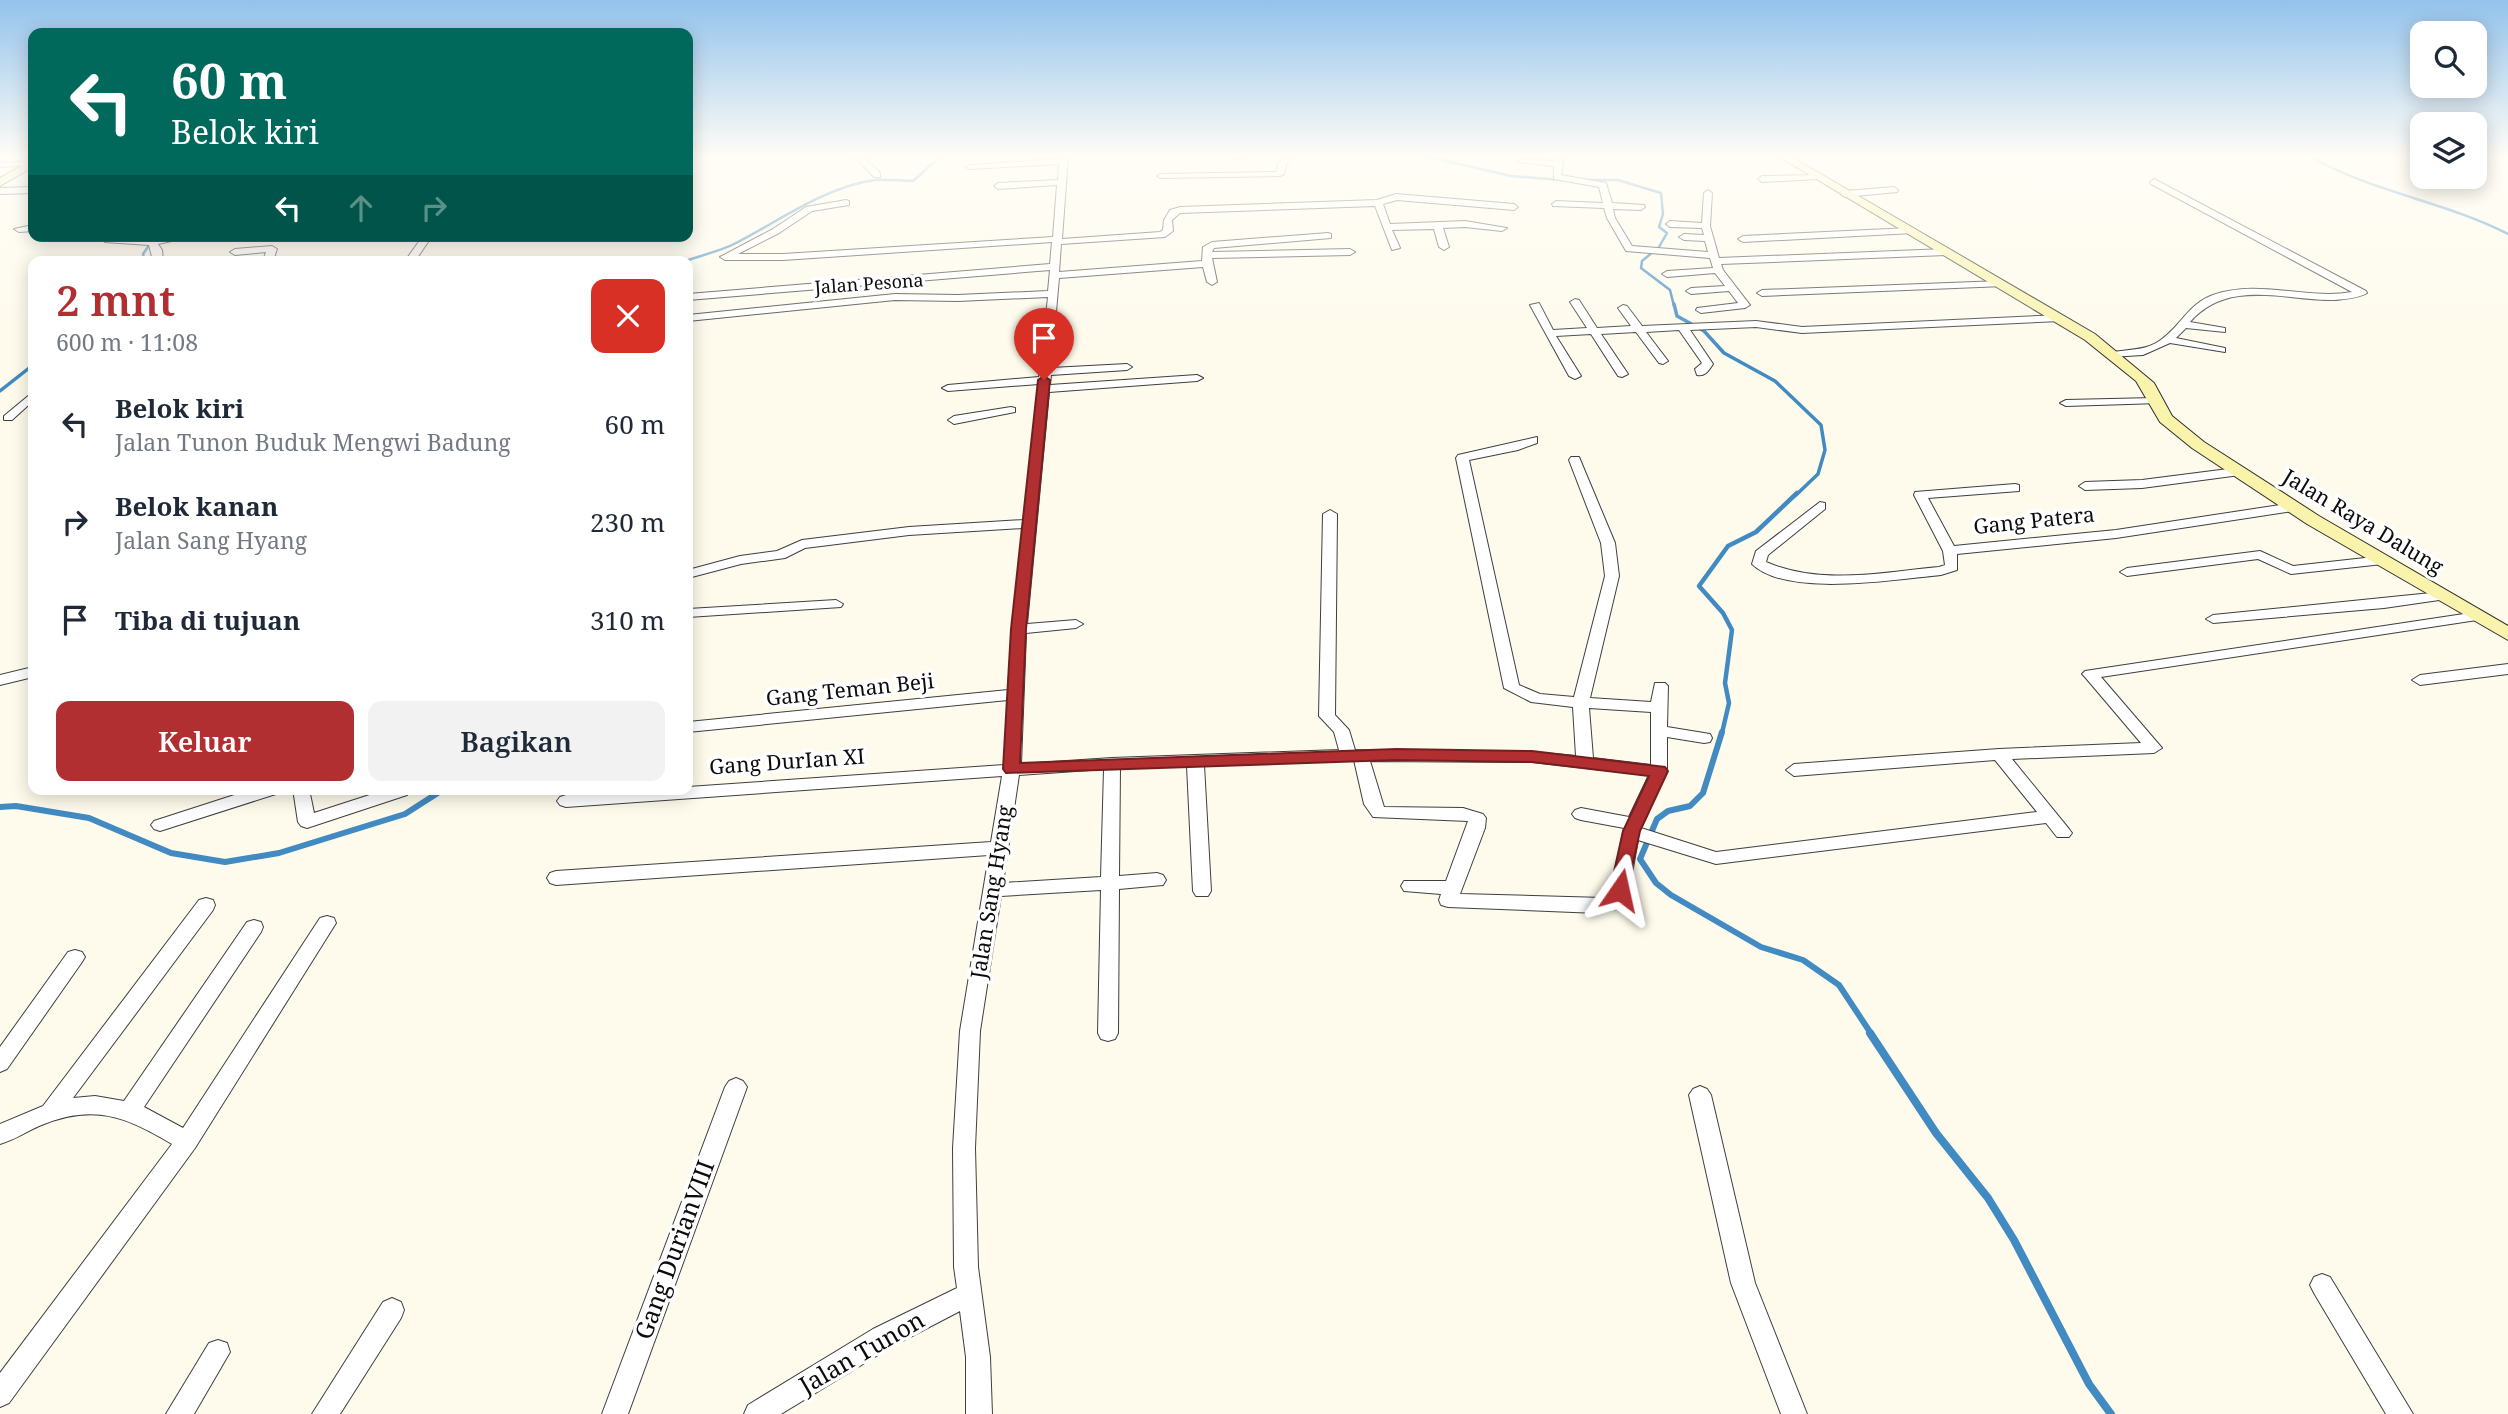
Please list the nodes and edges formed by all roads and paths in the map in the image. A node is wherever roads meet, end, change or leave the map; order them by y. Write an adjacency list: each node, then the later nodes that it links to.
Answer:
1 (790, 222): 21 (street)
2 (1059, 222): 21 (street, Jalan Sang Hyang)
3 (1168, 222): 21 (street)
4 (1384, 222): 12 (street)
5 (1613, 222): 33 (street)
6 (1706, 222): 11 (street)
7 (1894, 222): 16 (main road, Jalan Raya Dalung)
8 (2229, 222): 49 (street)
9 (1670, 224): 11 (street)
10 (1438, 226): 12 (street); 14 (street); 24 (street)
11 (1706, 226): 19 (street)
12 (1386, 227): 25 (street)
13 (28, 228): 15 (street)
14 (1502, 228)
15 (19, 229)
16 (1910, 231): 20 (street); 28 (main road, Jalan Raya Dalung)
17 (1328, 236): 32 (street)
18 (1684, 237): 19 (street)
19 (1708, 238): 33 (street)
20 (1743, 239)
21 (1057, 241): 34 (street, Jalan Sang Hyang)
22 (152, 242): 29 (street)
23 (424, 242): 31 (street)
24 (1444, 247)
25 (1395, 248)
26 (234, 252): 30 (street)
27 (1350, 252): 32 (street)
28 (1946, 252): 33 (street); 37 (main road, Jalan Raya Dalung)
29 (158, 256)
30 (270, 256)
31 (414, 256)
32 (1208, 259): 34 (street); 36 (street)
33 (1716, 262): 35 (street); 38 (street)
34 (1055, 271): 41 (street, Jalan Sang Hyang); 42 (street)
35 (1667, 274)
36 (1212, 282)
37 (2001, 284): 40 (street); 48 (main road, Jalan Raya Dalung)
38 (1732, 288): 39 (street); 46 (street)
39 (1692, 291)
40 (1762, 293)
41 (1053, 294): 47 (street, Jalan Pesona); 64 (street, Jalan Sang Hyang)
42 (693, 297)
43 (1576, 302): 53 (street)
44 (1535, 305): 54 (street)
45 (1623, 309): 51 (street)
46 (1701, 310)
47 (693, 317)
48 (2060, 318): 50 (street); 57 (main road, Jalan Raya Dalung)
49 (2182, 324): 52 (street); 55 (street)
50 (1685, 328): 51 (street); 60 (street)
51 (1640, 330): 53 (street); 58 (street)
52 (2221, 330)
53 (1595, 332): 54 (street); 61 (street)
54 (1549, 333): 62 (street)
55 (2169, 340): 56 (street); 57 (street)
56 (2221, 350)
57 (2113, 355): 67 (main road, Jalan Raya Dalung)
58 (1663, 361)
59 (1127, 367): 64 (street)
60 (1701, 373)
61 (1622, 374)
62 (1575, 376)
63 (1197, 378): 64 (street)
64 (1044, 380): 65 (street); 80 (street, Jalan Sang Hyang)
65 (948, 388)
66 (28, 400): 70 (street)
67 (2155, 401): 68 (street); 74 (main road, Jalan Raya Dalung)
68 (2066, 403)
69 (1011, 410): 71 (street)
70 (8, 418)
71 (954, 420)
72 (1533, 439): 99 (street)
73 (1575, 460): 99 (street)
74 (2236, 472): 75 (street); 78 (main road, Jalan Raya Dalung)
75 (2085, 486)
76 (2015, 488): 81 (street)
77 (1820, 506): 81 (street, Gang Patera)
78 (2293, 507): 81 (street, Gang Patera); 82 (main road, Jalan Raya Dalung)
79 (1330, 514): 105 (street)
80 (1028, 524): 84 (street); 91 (street, Jalan Sang Hyang)
81 (1950, 551)
82 (2382, 560): 83 (street); 85 (main road, Jalan Raya Dalung)
83 (2127, 572)
84 (693, 573)
85 (2441, 596): 88 (main road, Jalan Raya Dalung); 89 (street)
86 (836, 604): 87 (street)
87 (693, 612)
88 (2477, 616): 92 (main road, Jalan Raya Dalung); 104 (street)
89 (2213, 618)
90 (1076, 624): 91 (street)
91 (1019, 629): 98 (street, Jalan Sang Hyang)
92 (2508, 634)
93 (2508, 669): 96 (street)
94 (28, 674): 95 (street)
95 (0, 680)
96 (2420, 680)
97 (1660, 686): 100 (street)
98 (1016, 694): 101 (street, Gang Teman Beji); 108 (street, Jalan Sang Hyang)
99 (1581, 702): 100 (street); 107 (street)
100 (1659, 708): 102 (street)
101 (693, 726)
102 (1661, 731): 103 (street); 111 (street)
103 (1704, 738)
104 (1999, 754): 110 (street); 119 (street)
105 (1355, 756): 106 (street, Gang DurIan XI); 107 (street, Gang DurIan XI); 128 (street)
106 (1195, 760): 108 (street, Gang DurIan XI); 130 (street)
107 (1585, 763): 111 (street, Gang DurIan XI)
108 (1012, 769): 112 (street, Gang DurIan XI); 123 (street, Jalan Sang Hyang)
109 (1112, 769): 126 (street)
110 (1794, 770)
111 (1659, 771): 121 (street)
112 (693, 792)
113 (254, 795): 120 (street)
114 (302, 795): 115 (street)
115 (389, 795)
116 (650, 795): 117 (street, Gang DurIan XI)
117 (566, 801)
118 (1581, 814): 121 (street)
119 (2049, 817): 121 (street); 122 (street)
120 (160, 825)
121 (1636, 830): 128 (street)
122 (2063, 833)
123 (998, 848): 124 (street); 129 (street, Jalan Sang Hyang)
124 (556, 878)
125 (1157, 880): 126 (street)
126 (1110, 881): 129 (street); 135 (street)
127 (1410, 886): 128 (street)
128 (1450, 888)
129 (991, 890): 144 (street, Jalan Sang Hyang)
130 (1202, 891)
131 (206, 905): 139 (street)
132 (327, 923): 142 (street)
133 (254, 927): 140 (street)
134 (75, 957): 136 (street)
135 (1108, 1033)
136 (0, 1063)
137 (736, 1087): 150 (street, Gang DurianVIII)
138 (1700, 1095): 153 (street)
139 (52, 1110): 140 (street); 141 (street)
140 (129, 1111): 142 (street)
141 (0, 1135)
142 (187, 1141): 147 (street)
143 (2322, 1285): 154 (street)
144 (969, 1294): 151 (street, Jalan Tunon); 152 (street, Jalan Sang Hyang)
145 (391, 1310): 149 (street)
146 (218, 1352): 148 (street)
147 (0, 1394)
148 (179, 1414)
149 (325, 1414)
150 (615, 1414)
151 (757, 1414)
152 (979, 1414)
153 (1794, 1414)
154 (2400, 1414)

